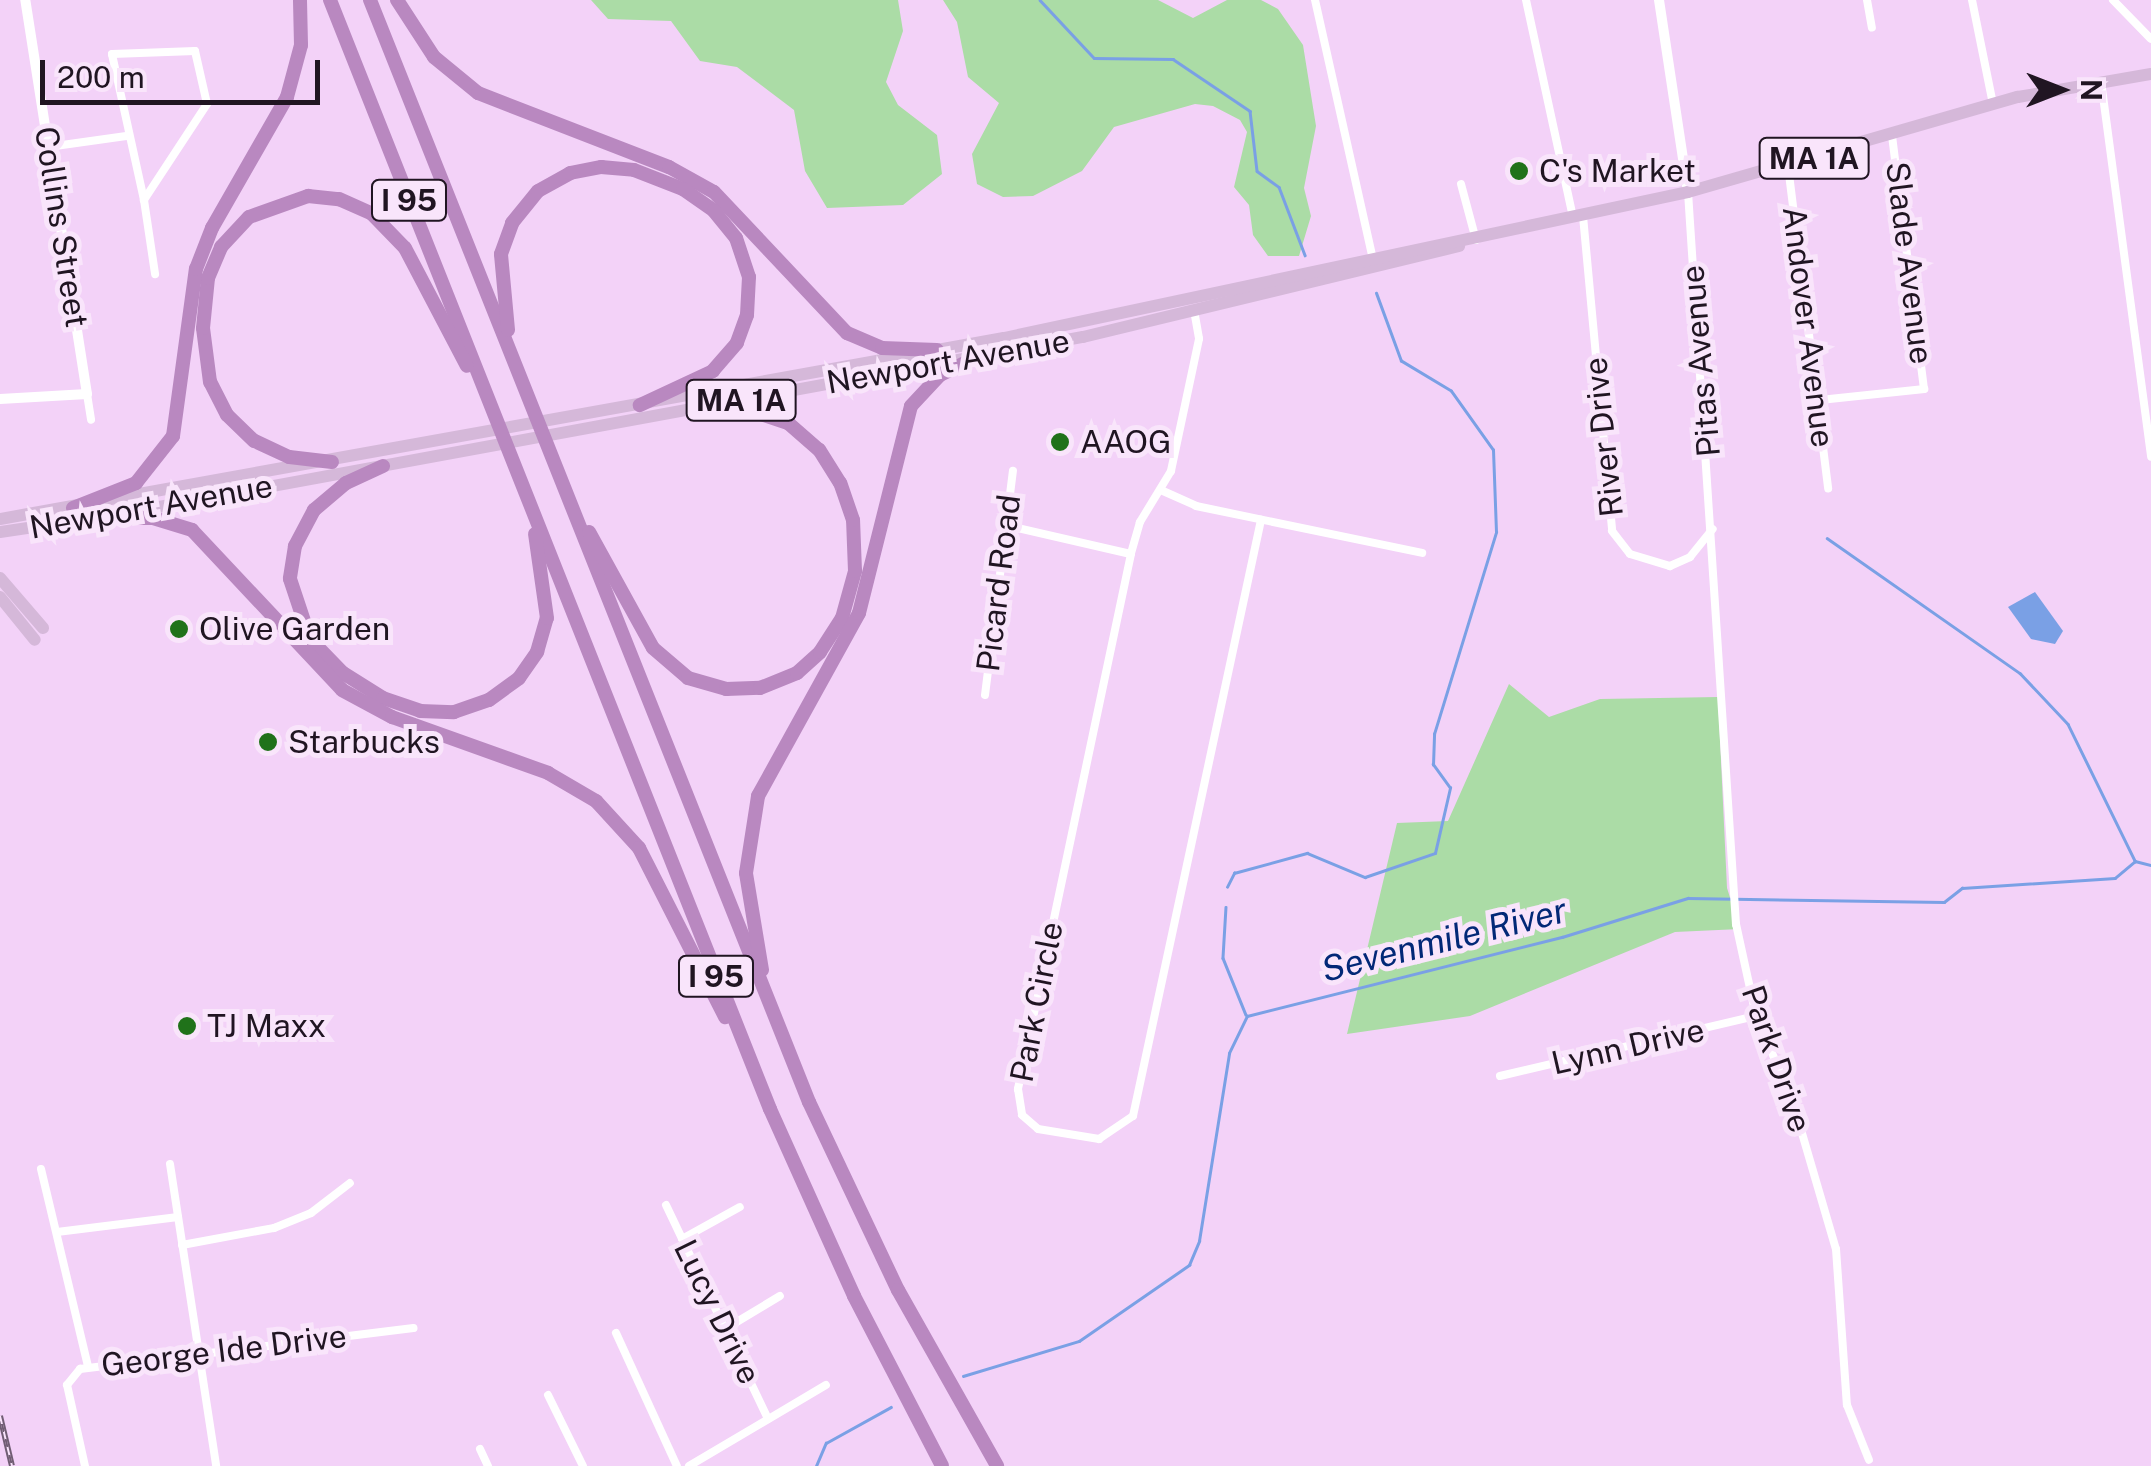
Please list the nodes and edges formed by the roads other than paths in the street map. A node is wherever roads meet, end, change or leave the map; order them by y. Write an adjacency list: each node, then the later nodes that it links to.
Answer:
1 (25, 0): 19 (street, Collins Street)
2 (300, 0): 47 (highway)
3 (330, 0): 35 (highway, I 95)
4 (370, 0): 32 (highway, I 95)
5 (398, 0): 30 (highway)
6 (1315, 0): 26 (street)
7 (1526, 0): 24 (street)
8 (1659, 0): 22 (street)
9 (1867, 0): 12 (street)
10 (1972, 0): 16 (street)
11 (2113, 0): 13 (street)
12 (1872, 28)
13 (2150, 36)
14 (2151, 74): 15 (main road, Newport Avenue / MA 1A)
15 (2101, 80): 16 (main road, Newport Avenue / MA 1A); 40 (street)
16 (1993, 104): 17 (main road, Newport Avenue / MA 1A)
17 (1892, 134): 20 (main road, Newport Avenue / MA 1A); 36 (street, Slade Avenue)
18 (126, 136): 19 (street); 23 (street); 23 (street)
19 (48, 147): 33 (street, Collins Street)
20 (1788, 166): 22 (main road, Newport Avenue / MA 1A); 36 (street, Andover Avenue)
21 (1460, 184): 25 (street)
22 (1688, 192): 24 (main road, Newport Avenue / MA 1A); 53 (street, Pitas Avenue)
23 (144, 200): 27 (street)
24 (1578, 217): 25 (main road, Newport Avenue / MA 1A); 53 (street, River Drive)
25 (1476, 240): 26 (main road, Newport Avenue / MA 1A); 29 (main road, Newport Avenue / MA 1A)
26 (1372, 256): 28 (main road, Newport Avenue / MA 1A)
27 (156, 274)
28 (1191, 296): 29 (street, Park Circle); 30 (main road, Newport Avenue / MA 1A)
29 (1195, 312): 31 (main road, Newport Avenue / MA 1A); 45 (street, Park Circle)
30 (938, 350): 37 (main road, Newport Avenue / MA 1A)
31 (978, 357): 38 (main road, Newport Avenue / MA 1A); 60 (highway)
32 (513, 360): 37 (highway); 46 (highway, I 95)
33 (87, 394): 34 (street); 39 (street, Collins Street)
34 (0, 399)
35 (488, 400): 41 (highway); 48 (highway, I 95)
36 (1820, 400): 44 (street, Andover Avenue)
37 (640, 405): 41 (main road, Newport Avenue / MA 1A)
38 (702, 408): 42 (main road, Newport Avenue / MA 1A); 46 (highway)
39 (91, 420)
40 (2151, 457)
41 (332, 462): 47 (main road, Newport Avenue / MA 1A)
42 (383, 466): 48 (highway); 49 (main road, Newport Avenue / MA 1A)
43 (1014, 472): 51 (street, Picard Road)
44 (1828, 489)
45 (1163, 491): 50 (street); 55 (street, Park Circle)
46 (567, 496): 60 (highway, I 95)
47 (73, 508): 52 (main road, Newport Avenue / MA 1A)
48 (531, 508): 61 (highway, I 95)
49 (93, 518): 52 (main road, Newport Avenue / MA 1A); 61 (highway)
50 (1261, 520): 54 (street); 55 (street, Park Circle)
51 (1005, 525): 55 (street); 58 (street, Picard Road)
52 (2, 530)
53 (1714, 530): 59 (street, Park Drive)
54 (1422, 553)
55 (1131, 554)
56 (0, 578): 57 (main road)
57 (0, 597)
58 (985, 694)
59 (1756, 1016): 62 (street, Lynn Drive); 82 (street, Park Drive)
60 (774, 1019): 90 (highway, I 95)
61 (749, 1058): 89 (highway, I 95)
62 (1500, 1076)
63 (170, 1164): 68 (street)
64 (42, 1169): 69 (street)
65 (350, 1183): 71 (street)
66 (666, 1205): 70 (street, Lucy Drive)
67 (740, 1206): 70 (street)
68 (178, 1218): 69 (street); 71 (street)
69 (58, 1232): 77 (street)
70 (682, 1239): 74 (street, Lucy Drive)
71 (182, 1245): 76 (street)
72 (780, 1296): 74 (street)
73 (413, 1328): 76 (street, George Ide Drive)
74 (725, 1328): 80 (street, Lucy Drive)
75 (616, 1333): 87 (street)
76 (199, 1356): 77 (street, George Ide Drive); 84 (street)
77 (88, 1366): 83 (street, George Ide Drive)
78 (826, 1385): 80 (street)
79 (548, 1395): 86 (street)
80 (768, 1420): 88 (street)
81 (480, 1449): 85 (street)
82 (1869, 1460)
83 (85, 1466)
84 (216, 1466)
85 (488, 1466)
86 (583, 1466)
87 (677, 1466)
88 (689, 1466)
89 (942, 1466)
90 (996, 1466)

